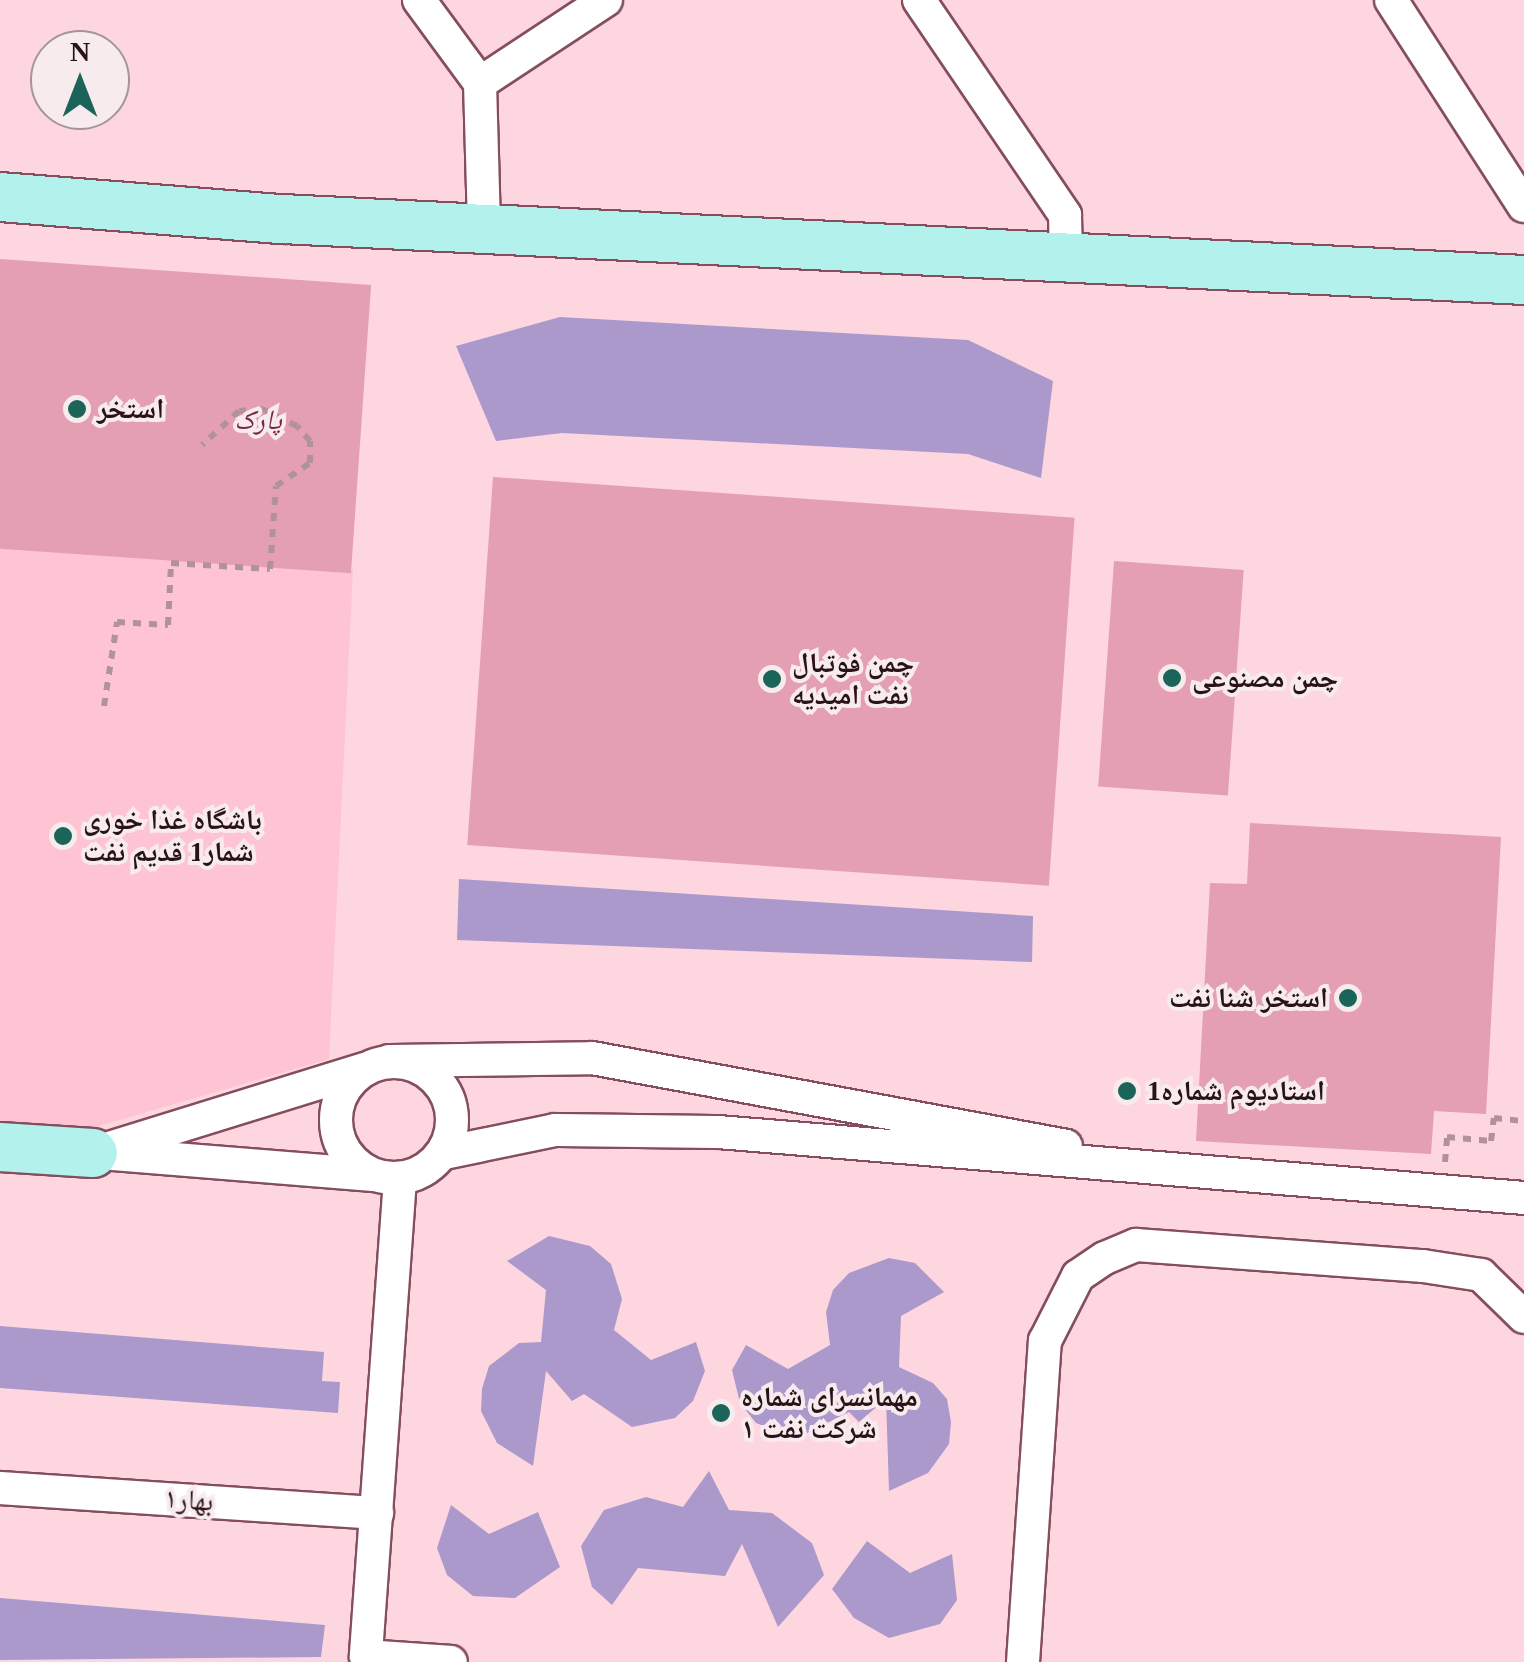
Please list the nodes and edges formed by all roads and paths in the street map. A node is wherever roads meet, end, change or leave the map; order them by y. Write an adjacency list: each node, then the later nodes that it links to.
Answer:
1 (418, 0): 5 (street)
2 (606, 0): 5 (street)
3 (919, 0): 9 (street)
4 (1391, 0): 6 (street)
5 (480, 83): 8 (street)
6 (1521, 196)
7 (0, 197): 8 (street)
8 (484, 229): 9 (street)
9 (1066, 258): 10 (street)
10 (1524, 280)
11 (202, 445): 12 (path)
12 (104, 706)
13 (376, 1065): 16 (street); 17 (street); 18 (street); 19 (street)
14 (1524, 1120): 20 (path)
15 (0, 1147): 16 (street)
16 (93, 1153): 19 (street)
17 (444, 1153): 18 (street); 19 (street)
18 (1167, 1171): 20 (street)
19 (387, 1177): 24 (street)
20 (1443, 1191): 21 (street)
21 (1524, 1198)
22 (1524, 1317): 27 (street)
23 (0, 1488): 24 (street, بهار۱)
24 (378, 1512): 25 (street)
25 (366, 1659): 26 (street)
26 (452, 1662)
27 (1023, 1662)

